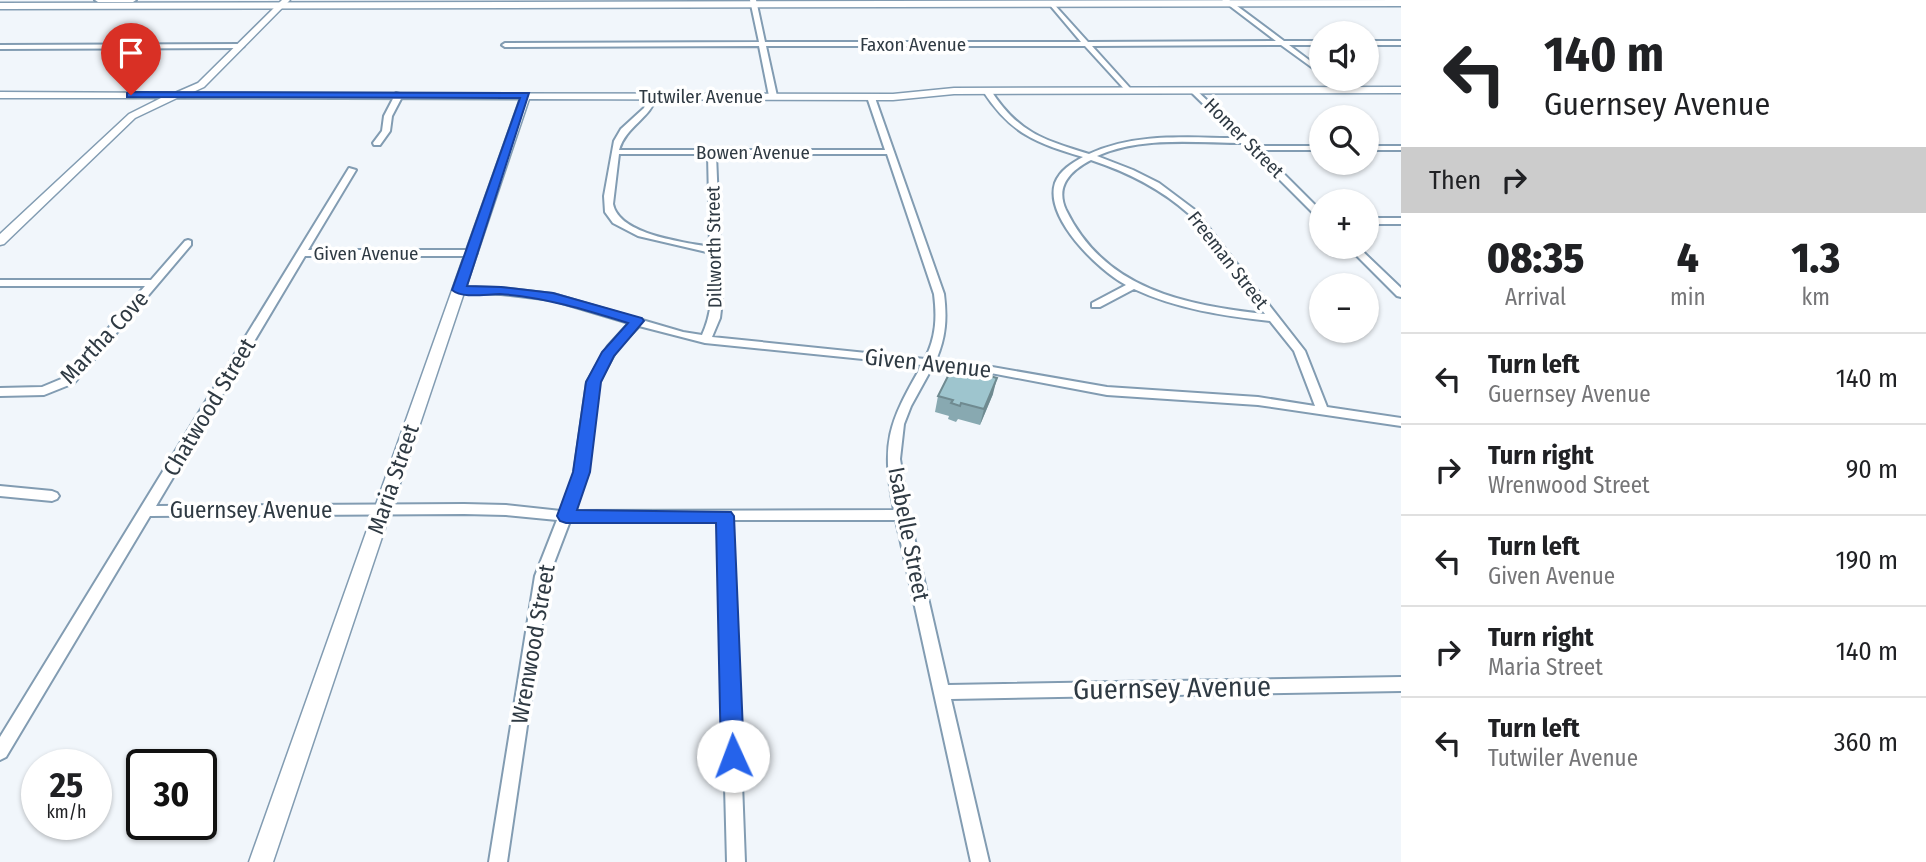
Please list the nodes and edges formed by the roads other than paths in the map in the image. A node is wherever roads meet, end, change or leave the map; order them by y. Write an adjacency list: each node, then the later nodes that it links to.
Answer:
1 (1101, 1): 2 (main road); 10 (main road)
2 (1227, 1): 11 (main road); 13 (street)
3 (96, 2): 4 (main road); 12 (main road)
4 (131, 2): 9 (main road)
5 (679, 2): 6 (main road); 9 (main road)
6 (753, 2): 7 (main road); 19 (street)
7 (833, 2): 8 (main road)
8 (961, 2): 10 (main road)
9 (284, 3): 20 (street)
10 (1051, 3): 17 (street)
11 (1401, 3)
12 (0, 6)
13 (1282, 43): 14 (street, Faxon Avenue); 17 (street, Faxon Avenue); 22 (street)
14 (1309, 43)
15 (1379, 43): 16 (street)
16 (1401, 43)
17 (1086, 44): 19 (street, Faxon Avenue); 23 (street)
18 (505, 45): 19 (street, Faxon Avenue)
19 (762, 45): 34 (street)
20 (241, 46): 21 (street); 29 (street)
21 (0, 47)
22 (1309, 63)
23 (1127, 90): 24 (street, Tutwiler Avenue); 28 (street, Tutwiler Avenue)
24 (1195, 90): 25 (street, Tutwiler Avenue); 36 (street, Homer Street)
25 (1309, 90)
26 (1379, 90): 27 (street, Tutwiler Avenue)
27 (1401, 90)
28 (987, 91): 35 (street, Tutwiler Avenue); 45 (street, Freeman Street)
29 (183, 94): 30 (street, Tutwiler Avenue); 31 (street, Tutwiler Avenue); 50 (street)
30 (0, 95)
31 (399, 95): 32 (street, Tutwiler Avenue); 37 (street)
32 (526, 95): 33 (street, Tutwiler Avenue); 54 (street, Maria Street)
33 (653, 96): 34 (street, Tutwiler Avenue); 42 (street)
34 (773, 96): 35 (street, Tutwiler Avenue)
35 (871, 97): 44 (street, Isabelle Street)
36 (1247, 141): 38 (street, Homer Street); 45 (street)
37 (377, 143)
38 (1255, 148): 39 (street); 47 (street, Homer Street)
39 (1309, 148)
40 (1379, 148): 41 (street)
41 (1401, 148)
42 (616, 152): 43 (street, Bowen Avenue); 52 (street)
43 (712, 152): 44 (street, Bowen Avenue); 52 (street, Dillworth Street)
44 (890, 152): 65 (street, Isabelle Street)
45 (1091, 157): 58 (street); 62 (street, Freeman Street)
46 (352, 170): 53 (street, Chatwood Street)
47 (1309, 203)
48 (1379, 221): 49 (street)
49 (1401, 221)
50 (0, 241)
51 (188, 243): 57 (street, Martha Cove)
52 (715, 251): 64 (street, Dillworth Street)
53 (302, 253): 54 (street, Given Avenue); 72 (street, Chatwood Street)
54 (472, 253): 59 (street, Maria Street)
55 (1365, 259): 60 (street)
56 (0, 283): 57 (street)
57 (154, 283): 66 (street, Martha Cove)
58 (1133, 285): 61 (street); 62 (street)
59 (459, 290): 63 (street, Given Avenue); 71 (street, Maria Street)
60 (1401, 294)
61 (1097, 305)
62 (1272, 318): 67 (street, Freeman Street)
63 (637, 321): 64 (street, Given Avenue); 73 (street, Wrenwood Street)
64 (705, 340): 65 (street, Given Avenue)
65 (931, 362): 67 (street, Given Avenue); 75 (street, Isabelle Street)
66 (0, 392)
67 (1322, 409): 68 (street, Given Avenue)
68 (1401, 422)
69 (0, 491): 70 (street)
70 (52, 496)
71 (383, 509): 72 (street, Guernsey Avenue); 73 (street, Guernsey Avenue); 79 (street, Maria Street)
72 (146, 511): 78 (street, Chatwood Street)
73 (566, 516): 74 (street, Guernsey Avenue); 80 (street, Wrenwood Street)
74 (725, 516): 75 (street, Guernsey Avenue); 81 (street)
75 (902, 516): 77 (street, Isabelle Street)
76 (1400, 685): 77 (street, Guernsey Avenue)
77 (942, 692): 82 (street, Isabelle Street)
78 (0, 752)
79 (261, 862)
80 (498, 862)
81 (736, 862)
82 (981, 862)

